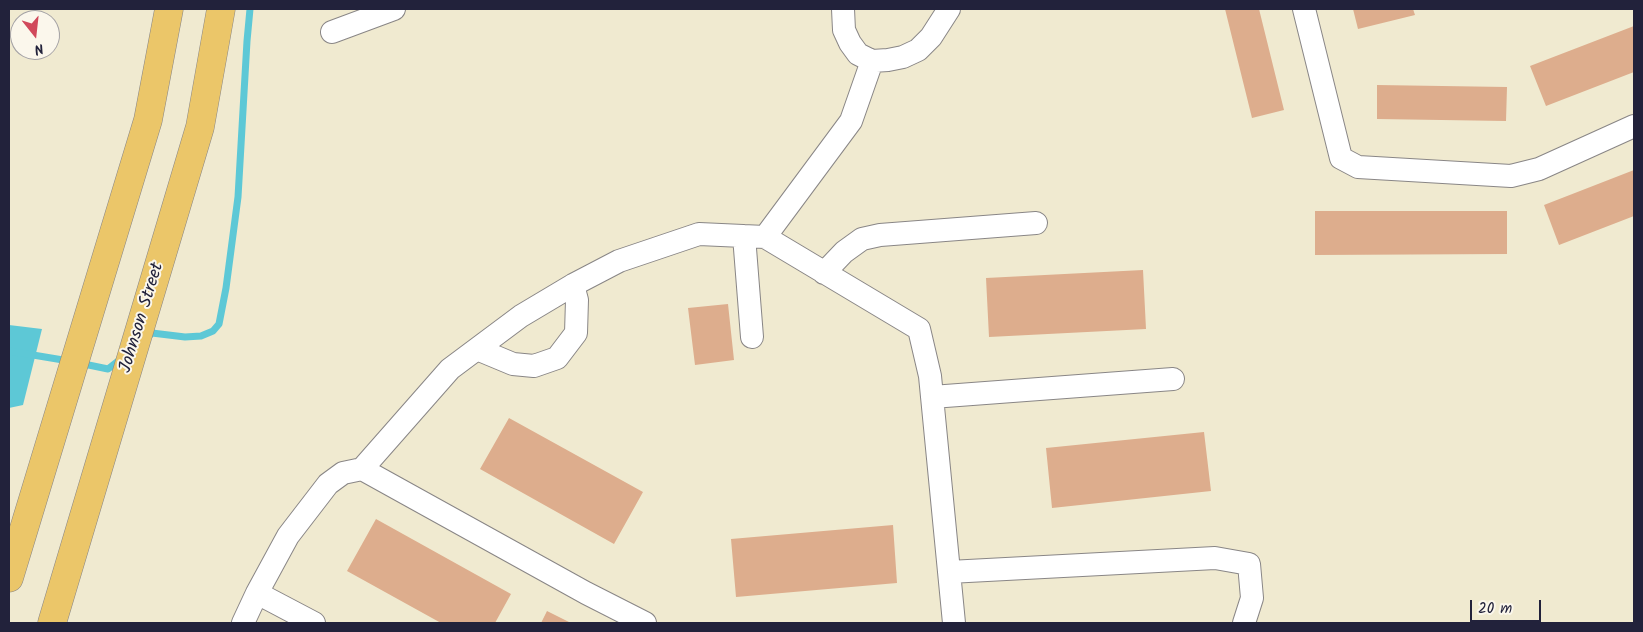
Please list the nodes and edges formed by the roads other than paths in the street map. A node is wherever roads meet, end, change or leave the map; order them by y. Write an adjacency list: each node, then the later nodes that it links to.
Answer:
1 (169, 9): 20 (main road)
2 (221, 9): 22 (main road, Johnson Street)
3 (394, 9): 7 (street)
4 (842, 9): 8 (street)
5 (949, 9): 8 (street)
6 (1304, 9): 9 (street)
7 (332, 32)
8 (872, 61): 11 (street)
9 (1634, 126)
10 (1036, 223): 12 (street)
11 (755, 236): 12 (street); 13 (street); 14 (street)
12 (824, 273): 17 (street)
13 (574, 284): 15 (street); 15 (street)
14 (752, 337)
15 (477, 349): 18 (street)
16 (1173, 379): 17 (street)
17 (932, 397): 19 (street)
18 (362, 469): 21 (street); 25 (street)
19 (949, 572): 26 (street); 27 (street)
20 (9, 578)
21 (256, 593): 23 (street); 24 (street)
22 (52, 623)
23 (243, 623)
24 (314, 623)
25 (645, 623)
26 (954, 623)
27 (1244, 623)

